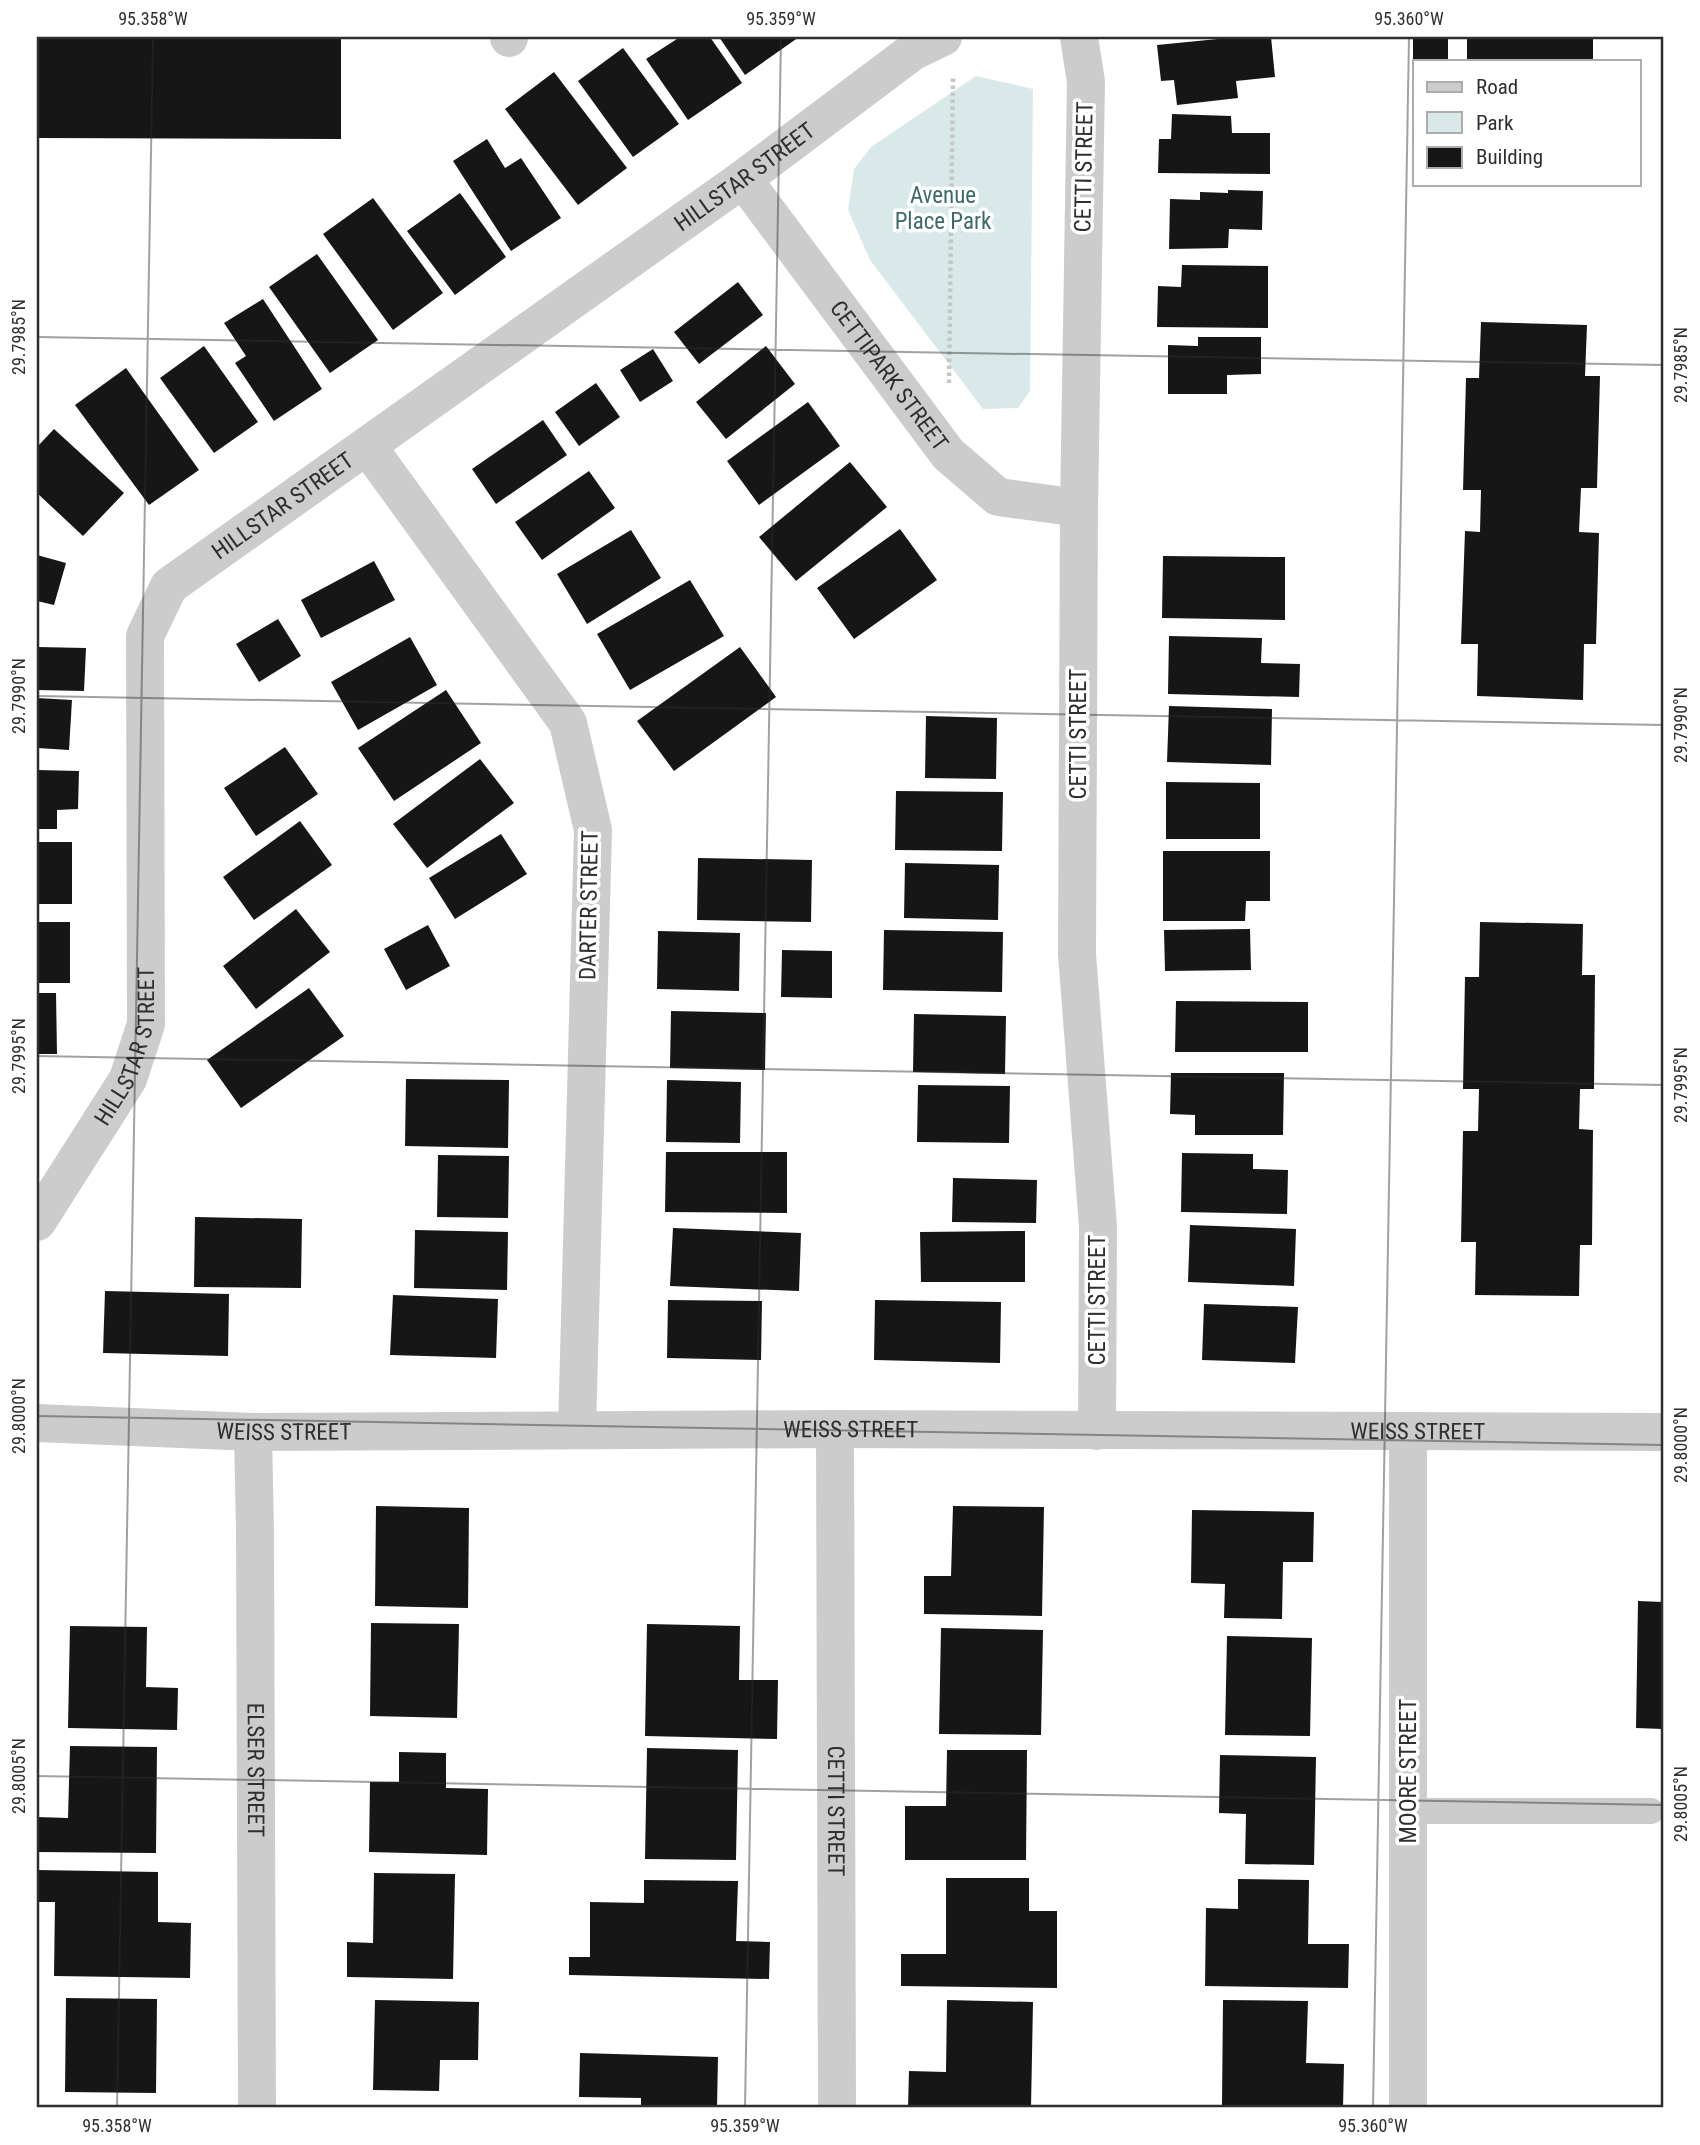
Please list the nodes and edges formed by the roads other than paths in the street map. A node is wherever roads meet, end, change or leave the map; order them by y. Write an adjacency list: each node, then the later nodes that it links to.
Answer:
1 (1079, 37): 5 (street, CETTI STREET)
2 (948, 53): 3 (street, HILLSTAR STREET)
3 (743, 179): 4 (street, HILLSTAR STREET); 5 (street, CETTIPARK STREET)
4 (368, 447): 6 (street, HILLSTAR STREET); 9 (street, DARTER STREET)
5 (1079, 508): 10 (street, CETTI STREET)
6 (37, 1222)
7 (37, 1423): 11 (street, WEISS STREET)
8 (835, 1429): 9 (street, WEISS STREET); 10 (street, WEISS STREET); 17 (street, CETTI STREET)
9 (577, 1430): 11 (street, WEISS STREET)
10 (1097, 1431): 13 (street, WEISS STREET)
11 (253, 1432): 16 (street, ELSER STREET)
12 (1663, 1432): 13 (street, WEISS STREET)
13 (1408, 1433): 14 (street, MOORE STREET)
14 (1408, 1811): 15 (lane); 18 (street, MOORE STREET)
15 (1651, 1811)
16 (257, 2108)
17 (837, 2108)
18 (1408, 2108)

